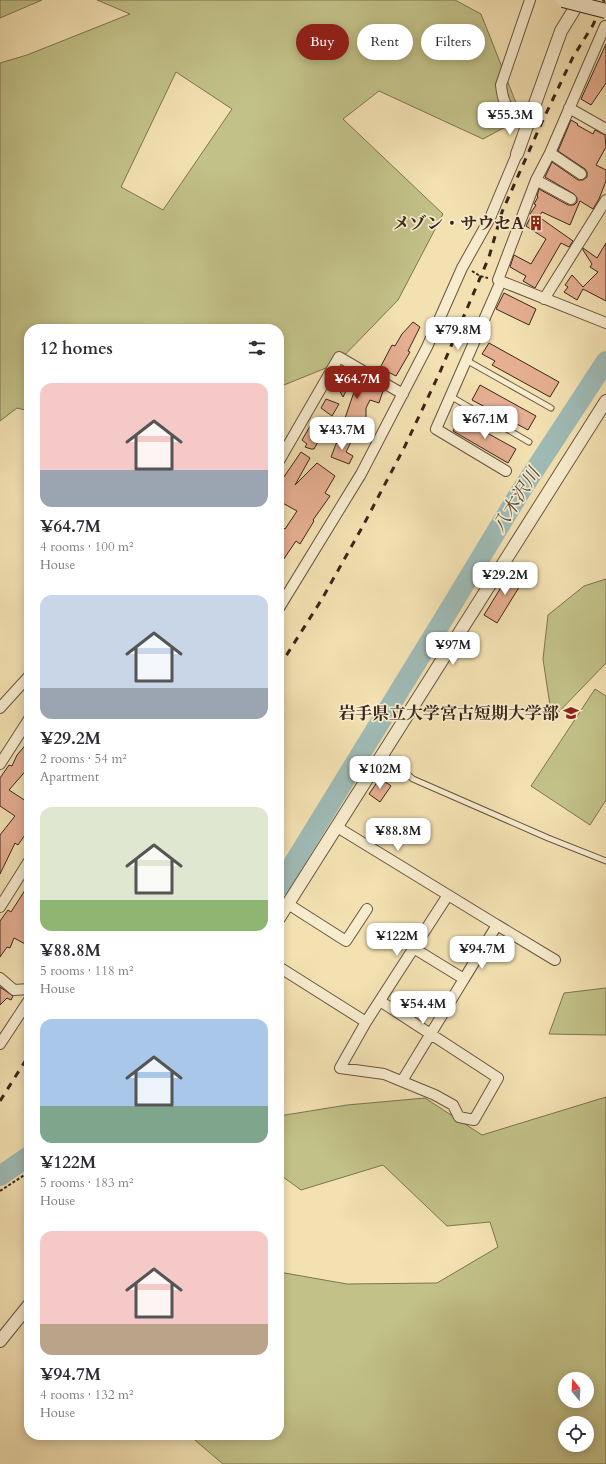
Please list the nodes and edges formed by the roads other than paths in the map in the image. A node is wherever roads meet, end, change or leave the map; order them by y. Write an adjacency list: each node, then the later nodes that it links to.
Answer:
1 (530, 0): 7 (street)
2 (564, 0): 4 (main road, bridge)
3 (580, 0): 7 (street)
4 (606, 11)
5 (606, 25): 6 (street)
6 (569, 108): 8 (street); 9 (street)
7 (526, 126): 10 (street)
8 (606, 129)
9 (550, 153): 11 (street); 12 (street)
10 (517, 154): 19 (street)
11 (581, 174)
12 (536, 180): 13 (street); 15 (street)
13 (571, 199)
14 (606, 200): 16 (street)
15 (499, 280): 16 (street); 18 (street)
16 (544, 299): 17 (street)
17 (606, 324)
18 (466, 360): 20 (street); 22 (lane)
19 (402, 394): 24 (street); 26 (street)
20 (450, 396): 23 (lane); 25 (street)
21 (606, 401): 30 (street)
22 (551, 408)
23 (529, 442)
24 (284, 452)
25 (506, 471)
26 (284, 600)
27 (24, 682): 28 (street)
28 (0, 708)
29 (24, 727): 31 (street)
30 (383, 754): 32 (street); 33 (lane)
31 (0, 764)
32 (337, 826): 35 (street); 36 (street)
33 (606, 861)
34 (24, 869): 37 (street)
35 (448, 895): 40 (street); 41 (street)
36 (288, 904): 38 (street); 39 (street)
37 (0, 907)
38 (284, 910)
39 (367, 910)
40 (497, 925): 42 (street); 45 (street)
41 (415, 949): 45 (street); 47 (street)
42 (555, 960)
43 (284, 970): 49 (street)
44 (0, 978): 46 (street)
45 (464, 979): 50 (street)
46 (24, 989)
47 (380, 1001): 49 (street); 50 (street)
48 (24, 1008): 51 (street)
49 (366, 1022): 52 (street)
50 (431, 1034): 52 (street); 52 (street)
51 (0, 1044)
52 (402, 1081)
53 (24, 1310): 54 (street)
54 (1, 1338)

